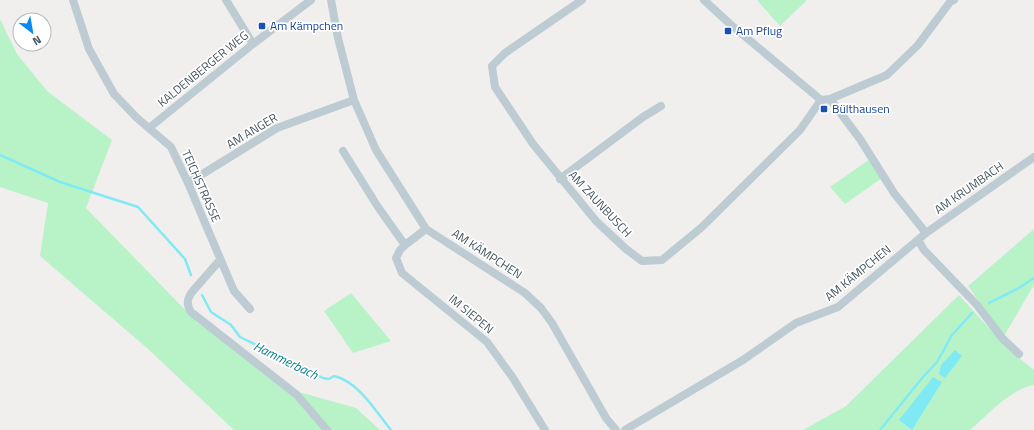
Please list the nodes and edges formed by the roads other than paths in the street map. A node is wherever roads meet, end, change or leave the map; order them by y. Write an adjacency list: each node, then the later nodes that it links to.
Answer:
1 (73, 0): 13 (street, TEICHSTRASSE)
2 (226, 0): 8 (street)
3 (311, 0): 8 (street, KALDENBERGER WEG)
4 (331, 0): 10 (street, AM KÄMPCHEN)
5 (582, 0): 16 (street, AM ZAUNBUSCH)
6 (704, 0): 11 (street)
7 (951, 1): 9 (street)
8 (253, 44): 13 (street, KALDENBERGER WEG)
9 (830, 98): 11 (street); 19 (street)
10 (354, 100): 17 (street, AM ANGER); 18 (street, AM KÄMPCHEN)
11 (821, 100): 16 (street, AM ZAUNBUSCH)
12 (661, 106): 16 (street)
13 (149, 128): 17 (street, TEICHSTRASSE)
14 (343, 151): 21 (street)
15 (1034, 157): 19 (street, AM KRUMBACH)
16 (560, 179)
17 (188, 183): 22 (street, TEICHSTRASSE)
18 (426, 229): 21 (street, IM SIEPEN); 27 (street, AM KÄMPCHEN)
19 (926, 233): 20 (street, AM KRUMBACH)
20 (918, 240): 24 (street); 28 (street, AM KÄMPCHEN)
21 (405, 245): 26 (street, IM SIEPEN)
22 (220, 260): 23 (street, TEICHSTRASSE); 25 (street)
23 (250, 309)
24 (1019, 354)
25 (327, 430)
26 (545, 430)
27 (616, 430)
28 (625, 430)

